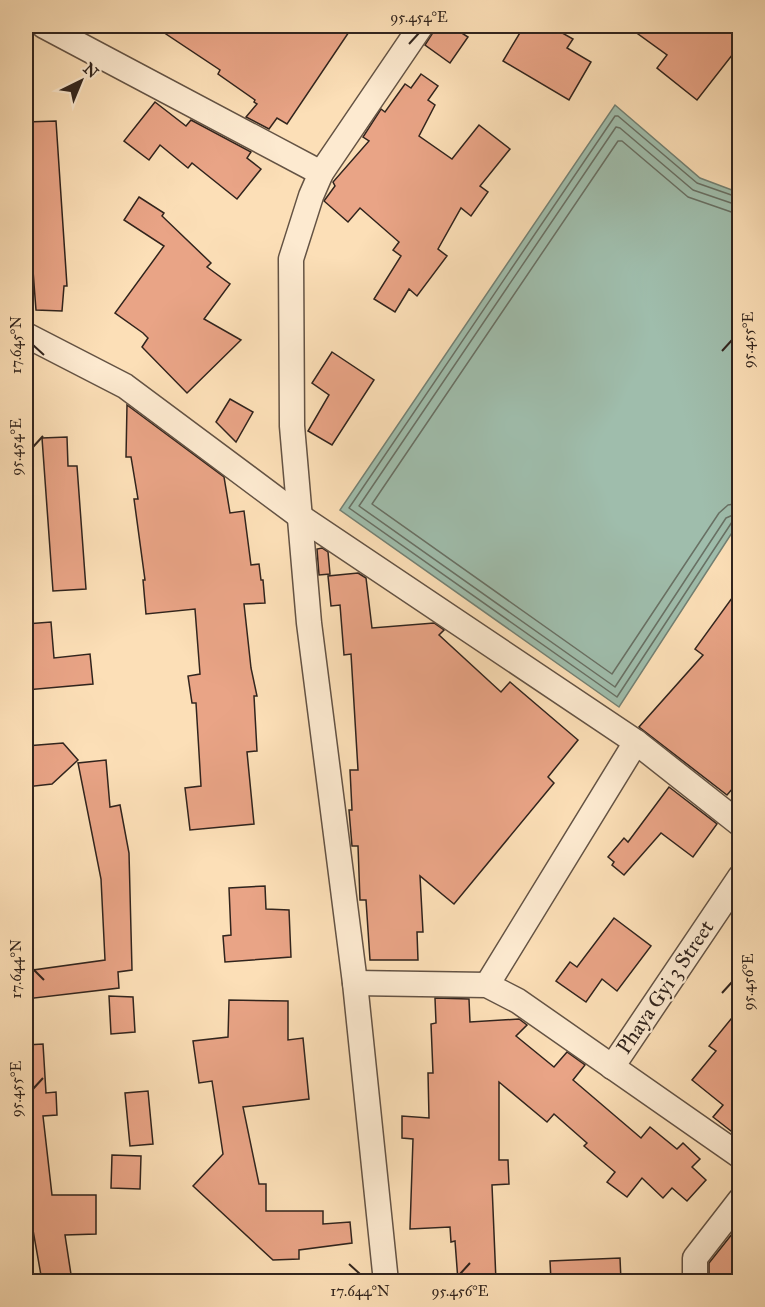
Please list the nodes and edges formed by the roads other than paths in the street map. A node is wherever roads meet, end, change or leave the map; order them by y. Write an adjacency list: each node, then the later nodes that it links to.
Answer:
1 (44, 26): 3 (street)
2 (420, 26): 3 (street)
3 (321, 173): 5 (street)
4 (26, 334): 5 (street)
5 (302, 518): 6 (street); 9 (street)
6 (636, 742): 7 (street); 10 (street)
7 (740, 824)
8 (740, 877): 11 (street, Phaya Gyi 3 Street)
9 (355, 983): 10 (street); 14 (street)
10 (487, 985): 11 (street)
11 (612, 1066): 12 (street)
12 (740, 1156)
13 (740, 1200): 15 (street)
14 (386, 1281)
15 (695, 1281)

